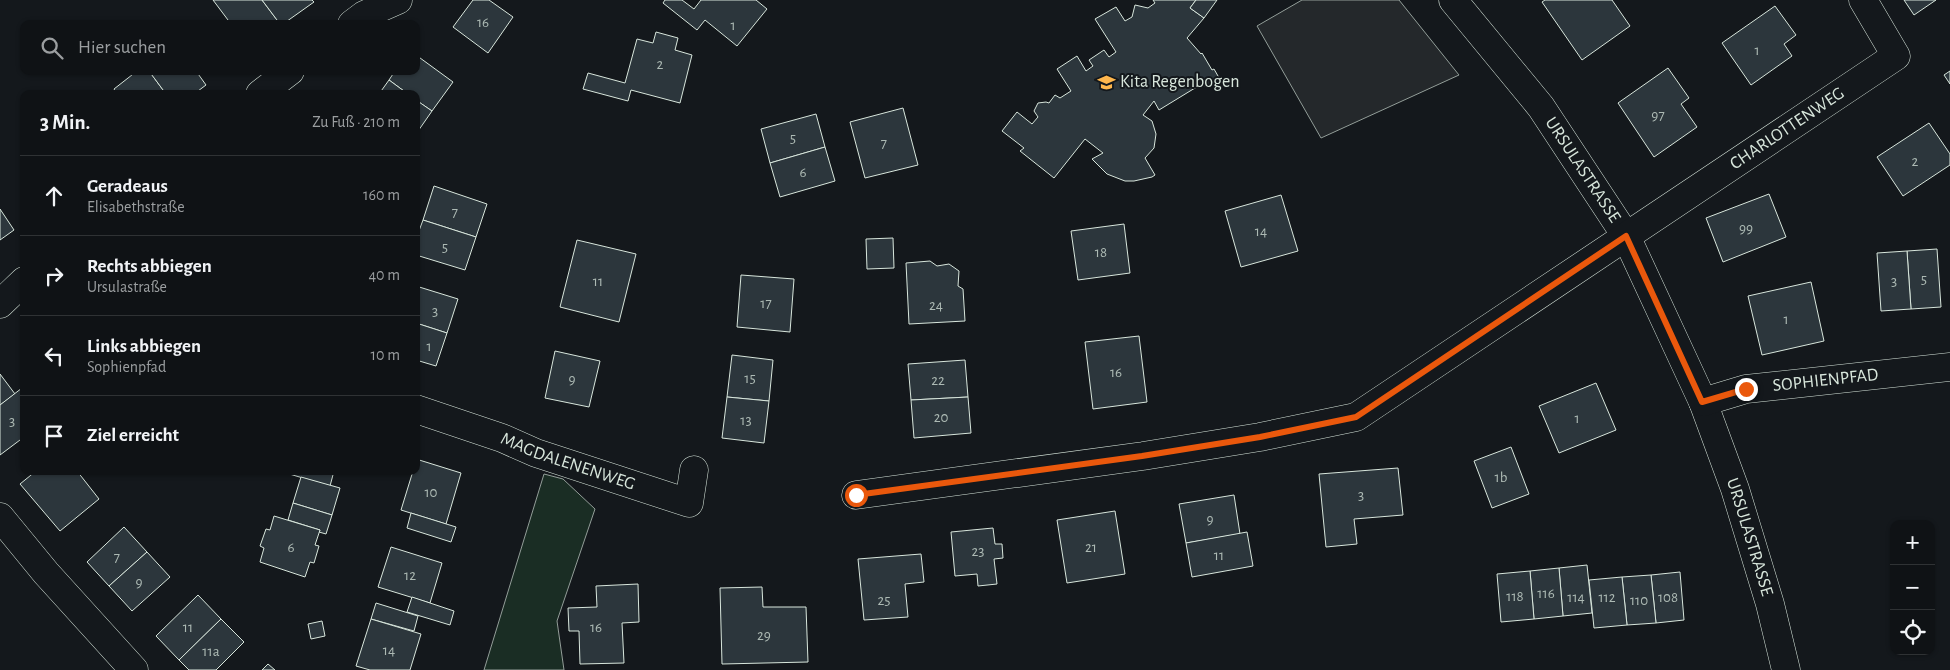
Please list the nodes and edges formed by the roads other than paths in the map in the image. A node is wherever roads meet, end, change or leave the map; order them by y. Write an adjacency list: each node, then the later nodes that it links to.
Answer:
1 (398, 0): 4 (street)
2 (1454, 0): 7 (street, URSULASTRASSE)
3 (1863, 0): 7 (street, CHARLOTTENWEG)
4 (357, 20)
5 (285, 75): 6 (street)
6 (265, 90)
7 (1626, 236): 11 (street, URSULASTRASSE); 14 (street)
8 (20, 285): 9 (street)
9 (0, 304)
10 (1950, 367): 11 (street, SOPHIENPFAD)
11 (1702, 402): 17 (street, URSULASTRASSE)
12 (420, 410): 13 (street, MAGDALENENWEG)
13 (694, 470)
14 (856, 495)
15 (0, 518): 16 (street)
16 (134, 670)
17 (1786, 670)

